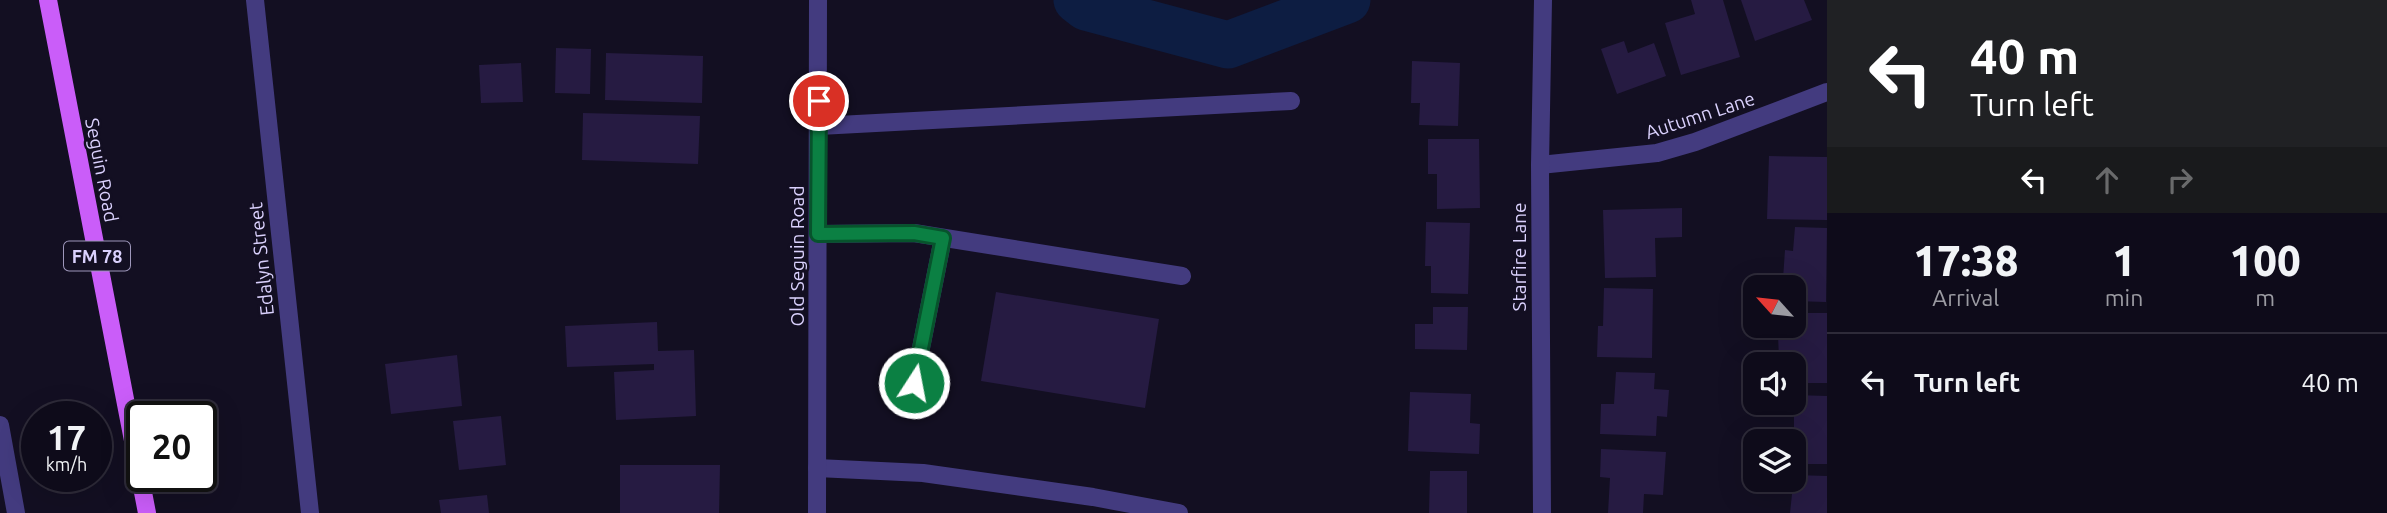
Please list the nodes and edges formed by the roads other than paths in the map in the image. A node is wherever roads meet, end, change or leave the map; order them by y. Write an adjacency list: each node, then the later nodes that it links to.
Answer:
1 (48, 0): 16 (main road, Seguin Road / FM 78)
2 (255, 0): 17 (street, Edalyn Street)
3 (818, 0): 7 (street, Old Seguin Road)
4 (1543, 7): 8 (street, Starfire Lane)
5 (1827, 92): 8 (street, Autumn Lane)
6 (1291, 101): 7 (street)
7 (819, 126): 9 (street, Old Seguin Road)
8 (1540, 165): 20 (street, Starfire Lane)
9 (818, 234): 10 (street); 14 (street, Old Seguin Road)
10 (943, 238): 11 (street); 12 (street)
11 (1182, 276)
12 (914, 383)
13 (0, 425): 15 (street)
14 (817, 468): 18 (street, Old Seguin Road); 19 (street)
15 (16, 513)
16 (146, 513)
17 (310, 513)
18 (817, 513)
19 (1180, 513)
20 (1542, 513)

